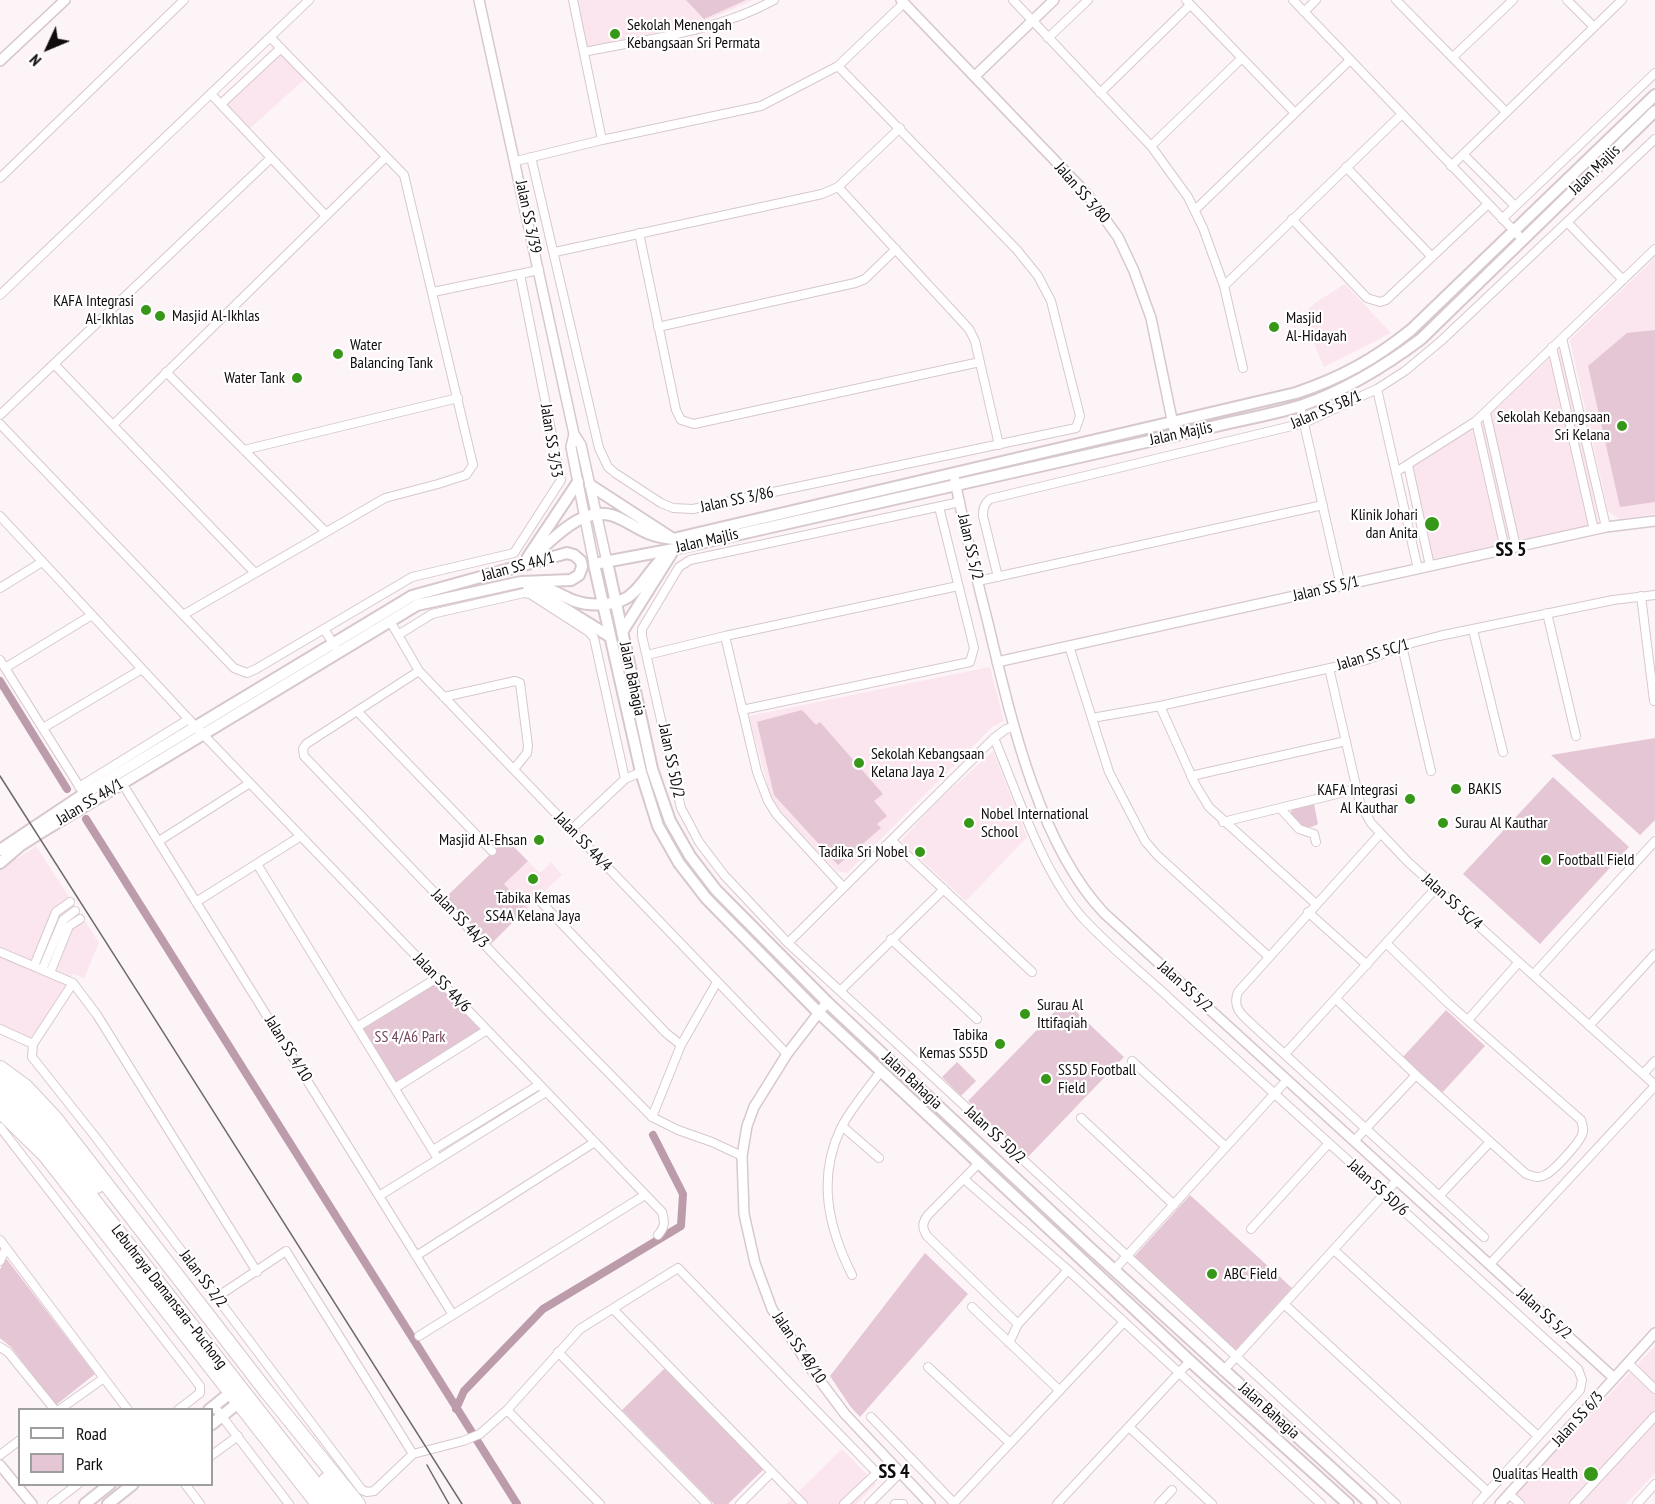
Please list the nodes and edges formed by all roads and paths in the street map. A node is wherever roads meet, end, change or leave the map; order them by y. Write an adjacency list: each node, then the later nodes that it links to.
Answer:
1 (65, 0): 28 (street)
2 (184, 0): 51 (street)
3 (309, 0): 21 (street)
4 (479, 0): 48 (street, Jalan SS 3/39)
5 (573, 0): 24 (street)
6 (774, 0): 24 (street)
7 (1013, 0): 19 (street)
8 (1054, 0): 19 (street)
9 (1088, 0): 22 (street)
10 (1293, 0): 18 (street)
11 (1316, 0): 18 (street)
12 (1513, 0): 25 (street)
13 (1567, 0): 20 (street)
14 (1622, 0): 20 (street)
15 (903, 1): 29 (street); 31 (street, Jalan SS 3/80)
16 (1399, 1): 25 (street)
17 (1188, 2): 26 (street); 32 (street)
18 (1304, 12): 27 (street)
19 (1032, 21): 22 (street); 31 (street)
20 (1594, 27): 37 (street)
21 (271, 38): 23 (street); 33 (street)
22 (1048, 39): 32 (street)
23 (281, 48): 35 (street); 45 (street)
24 (584, 52): 42 (street)
25 (1453, 57): 37 (street)
26 (1242, 58): 38 (street); 43 (street)
27 (1350, 60): 38 (street); 39 (street)
28 (0, 61)
29 (838, 66): 40 (street); 42 (street)
30 (1655, 73): 54 (street)
31 (975, 76): 86 (street, Jalan SS 3/80)
32 (1100, 93): 43 (street)
33 (211, 94): 35 (street); 72 (street)
34 (1655, 95): 60 (main road, Jalan Majlis)
35 (221, 104): 47 (street)
36 (1655, 111): 62 (main road, Jalan Majlis)
37 (1506, 112): 44 (street)
38 (1295, 113): 55 (street)
39 (1402, 114): 49 (street); 50 (street)
40 (900, 128): 52 (street); 91 (street, Jalan SS 3/86)
41 (1655, 139): 59 (street, Jalan SS 5B/1)
42 (602, 140): 46 (street)
43 (1151, 146): 55 (street)
44 (1463, 154): 49 (street); 54 (street)
45 (386, 157): 56 (street); 71 (street)
46 (531, 157): 48 (street); 65 (street, Jalan SS 3/86)
47 (271, 158): 56 (street); 77 (street)
48 (516, 161): 67 (street, Jalan SS 3/39)
49 (1451, 166): 53 (street)
50 (1346, 167): 57 (street); 66 (street)
51 (0, 178)
52 (838, 187): 61 (street); 63 (street)
53 (1488, 204): 58 (street); 66 (street)
54 (1515, 206): 58 (street)
55 (1195, 210): 70 (street)
56 (326, 216): 79 (street)
57 (1292, 219): 66 (street); 70 (street)
58 (1502, 219): 60 (street)
59 (1568, 223): 69 (street); 80 (street, Jalan SS 5B/1)
60 (1514, 231): 62 (street); 86 (main road, Jalan Majlis)
61 (639, 233): 65 (street); 73 (street)
62 (1523, 240): 82 (main road, Jalan Majlis)
63 (896, 249): 73 (street); 76 (street)
64 (1655, 249): 69 (street)
65 (555, 252): 91 (street, Jalan SS 3/86)
66 (1432, 257)
67 (539, 270): 68 (street); 96 (street, Jalan SS 3/39)
68 (520, 274): 71 (street); 132 (street, Jalan SS 3/53)
69 (1623, 280): 74 (street)
70 (1224, 286): 78 (street)
71 (433, 292): 81 (street)
72 (0, 295)
73 (658, 327): 76 (street)
74 (1562, 338): 75 (street); 105 (street)
75 (1552, 347): 83 (street); 106 (street)
76 (980, 362): 91 (street)
77 (54, 364): 84 (street); 89 (street)
78 (1243, 368)
79 (166, 372): 89 (street); 92 (street)
80 (1377, 389): 87 (street, Jalan SS 5B/1); 95 (street)
81 (458, 398): 92 (street); 107 (street)
82 (1300, 406): 87 (street); 90 (main road, Jalan Majlis)
83 (1486, 413): 85 (street); 109 (street)
84 (0, 415)
85 (1476, 421): 93 (street); 110 (street)
86 (1173, 423): 90 (street, Jalan SS 3/80); 94 (main road, Jalan Majlis)
87 (1304, 423): 99 (street); 118 (street, Jalan SS 5B/1)
88 (0, 424): 130 (street)
89 (113, 425): 117 (street)
90 (1175, 434): 97 (main road, Jalan Majlis)
91 (999, 445)
92 (244, 450): 107 (street)
93 (1408, 465): 95 (street); 114 (street)
94 (953, 472): 97 (street, Jalan SS 5/2); 108 (main road, Jalan Majlis)
95 (1396, 472): 116 (street)
96 (584, 483): 101 (street, Jalan SS 3/39); 103 (street, Jalan SS 3/39); 108 (main road); 115 (main road)
97 (956, 485): 98 (street, Jalan SS 5/2); 108 (main road, Jalan Majlis)
98 (960, 502): 100 (street); 119 (street, Jalan SS 5/2)
99 (1323, 505): 118 (street); 122 (street)
100 (939, 507): 121 (street); 141 (street, Jalan SS 5D/2)
101 (596, 514): 103 (main road); 108 (main road); 112 (street, Jalan SS 3/39)
102 (0, 516): 111 (street, Jalan SS 4A/6)
103 (584, 517): 113 (street, Jalan SS 3/39); 115 (main road)
104 (1655, 520): 105 (street, Jalan SS 5/1)
105 (1606, 527): 106 (street, Jalan SS 5/1)
106 (1594, 530): 109 (street, Jalan SS 5/1)
107 (326, 532): 117 (street)
108 (673, 544): 112 (main road, Jalan Majlis); 126 (main road); 134 (main road)
109 (1516, 547): 110 (street, Jalan SS 5/1)
110 (1505, 549): 114 (street, Jalan SS 5/1)
111 (42, 562): 123 (street); 129 (street, Jalan SS 4A/6)
112 (607, 562): 113 (main road, Jalan Majlis); 126 (main road, Jalan Bahagia)
113 (594, 564): 127 (main road, Jalan Bahagia)
114 (1430, 566): 116 (street, Jalan SS 5/1)
115 (521, 567): 120 (main road, Jalan SS 4A/1); 140 (main road, Jalan SS 4A/1)
116 (1418, 569): 122 (street, Jalan SS 5/1)
117 (255, 573): 130 (street)
118 (998, 577): 119 (street)
119 (978, 581): 143 (street, Jalan SS 5/2)
120 (521, 582): 127 (main road); 131 (main road, Jalan SS 4A/1); 136 (main road)
121 (958, 586): 137 (street); 151 (street)
122 (1341, 586): 138 (street, Jalan SS 5/1)
123 (0, 588)
124 (1655, 595): 125 (street, Jalan SS 5C/1)
125 (1641, 596): 128 (street, Jalan SS 5C/1); 149 (street)
126 (616, 603): 127 (main road); 134 (main road, Jalan Bahagia)
127 (602, 604): 136 (main road, Jalan Bahagia)
128 (1547, 613): 133 (street, Jalan SS 5C/1); 157 (street)
129 (92, 615): 144 (street); 146 (street, Jalan SS 4A/6)
130 (183, 615): 132 (street, Jalan SS 3/53)
131 (390, 621): 135 (street, Jalan SS 4A/4); 140 (main road, Jalan SS 4A/1)
132 (324, 629): 140 (street)
133 (1473, 630): 139 (street, Jalan SS 5C/1); 160 (street)
134 (622, 632): 212 (main road, Jalan Bahagia)
135 (398, 635): 147 (street, Jalan SS 4A/4); 165 (street)
136 (609, 636): 163 (main road, Jalan Bahagia)
137 (725, 636): 141 (street); 151 (street)
138 (1069, 646): 143 (street, Jalan SS 5/1); 153 (street)
139 (1402, 646): 145 (street, Jalan SS 5C/1); 162 (street)
140 (336, 648): 155 (main road, Jalan SS 4A/1)
141 (647, 655): 196 (street, Jalan SS 5D/2)
142 (0, 660): 144 (street)
143 (997, 662): 154 (street, Jalan SS 5/2)
144 (6, 668): 156 (street)
145 (1329, 668): 150 (street, Jalan SS 5C/1); 159 (street, Jalan SS 5C/4)
146 (142, 669): 155 (street, Jalan SS 4A/6); 156 (street)
147 (419, 671): 148 (street, Jalan SS 4A/4); 152 (street, Jalan SS 4A/3)
148 (444, 697): 161 (street, Jalan SS 4A/4); 161 (street)
149 (1654, 701)
150 (1160, 706): 153 (street, Jalan SS 5C/1); 164 (street)
151 (742, 710): 185 (street)
152 (358, 712): 181 (street); 239 (street, Jalan SS 4A/3)
153 (1092, 718): 200 (street)
154 (1014, 726): 158 (street); 230 (street, Jalan SS 5/2)
155 (197, 727): 166 (main road, Jalan SS 4A/1); 167 (street, Jalan SS 4A/6); 169 (main road, Jalan SS 4A/1)
156 (43, 728): 169 (street)
157 (1575, 736)
158 (994, 738): 176 (street); 236 (street, Jalan SS 5D/6)
159 (1346, 741): 164 (street); 168 (street, Jalan SS 5C/4)
160 (1503, 752)
161 (514, 769): 172 (street, Jalan SS 4A/4)
162 (1431, 771)
163 (641, 772): 165 (street); 213 (main road, Jalan Bahagia)
164 (1191, 776): 171 (street)
165 (625, 778): 172 (street)
166 (122, 783): 175 (street, Jalan SS 4/10); 180 (main road, Jalan SS 4A/1)
167 (250, 783): 174 (street, Jalan SS 4A/6); 175 (street)
168 (1357, 789): 170 (street); 173 (street, Jalan SS 5C/4)
169 (81, 790): 179 (main road, Jalan SS 4A/1)
170 (1280, 808): 171 (street); 178 (street)
171 (1223, 822): 191 (street)
172 (571, 830): 208 (street, Jalan SS 4A/4)
173 (1380, 834): 186 (street, Jalan SS 5C/4); 191 (street)
174 (301, 836): 184 (street); 207 (street, Jalan SS 4A/6)
175 (159, 841): 189 (street, Jalan SS 4/10)
176 (892, 841): 185 (street); 187 (street)
177 (1655, 841): 206 (street)
178 (1316, 842)
179 (0, 850)
180 (13, 851): 182 (main road); 183 (main road, Jalan SS 4A/1)
181 (492, 851)
182 (0, 856)
183 (0, 863)
184 (257, 864): 189 (street); 217 (street)
185 (843, 887): 196 (street)
186 (1436, 888): 197 (street); 201 (street, Jalan SS 5C/4)
187 (944, 889): 195 (street); 205 (street)
188 (70, 902): 203 (street)
189 (196, 902): 258 (street, Jalan SS 4/10)
190 (541, 902): 221 (street)
191 (1316, 904): 193 (street)
192 (75, 910): 204 (street)
193 (1308, 912): 200 (street); 202 (street)
194 (80, 919): 204 (street)
195 (891, 939): 210 (street); 214 (street)
196 (788, 943): 210 (street, Jalan SS 5D/2)
197 (1387, 944): 202 (street); 215 (street)
198 (0, 952): 203 (street)
199 (1655, 954): 216 (street)
200 (1268, 956): 223 (street)
201 (1519, 962): 206 (street, Jalan SS 5C/4); 215 (street)
202 (1367, 965): 211 (street)
203 (34, 966): 204 (street)
204 (46, 972): 209 (street)
205 (1032, 972)
206 (1533, 975): 216 (street, Jalan SS 5C/4)
207 (437, 978): 217 (street); 219 (street, Jalan SS 4A/6)
208 (717, 982): 221 (street); 222 (street, Jalan SS 4A/4)
209 (73, 983): 220 (street); 273 (street)
210 (840, 991): 268 (street, Jalan SS 5D/2)
211 (1335, 999): 223 (street); 229 (street)
212 (827, 1002): 213 (street, Jalan SS 4B/10); 272 (main road, Jalan Bahagia)
213 (818, 1012): 222 (street, Jalan SS 4B/10); 227 (main road, Jalan Bahagia)
214 (977, 1019)
215 (1468, 1020): 246 (street)
216 (1589, 1026): 228 (street, Jalan SS 5C/4)
217 (357, 1027): 234 (street)
218 (0, 1029): 220 (street)
219 (487, 1030): 232 (street, Jalan SS 4A/6); 234 (street)
220 (33, 1044): 275 (street, Jalan SS 2/2)
221 (681, 1045): 239 (street)
222 (787, 1054): 250 (street, Jalan SS 4B/10)
223 (1285, 1054): 243 (street)
224 (1132, 1061): 248 (street)
225 (1655, 1061): 228 (street)
226 (0, 1068): 341 (highway)
227 (881, 1071): 242 (street); 253 (main road, Jalan Bahagia)
228 (1643, 1074): 233 (street, Jalan SS 5C/4)
229 (1416, 1075): 243 (street); 246 (street)
230 (1287, 1080): 236 (street); 244 (street, Jalan SS 5/2)
231 (0, 1083): 288 (highway, Lebuhraya Damansara–Puchong)
232 (539, 1085): 235 (street, Jalan SS 4A/6); 249 (street)
233 (1655, 1085): 270 (street)
234 (395, 1088): 249 (street)
235 (546, 1092): 245 (street, Jalan SS 4A/6); 252 (street)
236 (1274, 1094): 247 (street, Jalan SS 5D/6); 248 (street)
237 (0, 1096): 288 (highway, Lebuhraya Damansara–Puchong)
238 (0, 1111): 300 (highway)
239 (652, 1117): 250 (street, Jalan SS 4A/3)
240 (1081, 1118): 260 (street)
241 (0, 1126): 304 (street)
242 (842, 1126): 251 (street); 274 (street)
243 (1366, 1127): 244 (street); 259 (street)
244 (1354, 1141): 255 (street, Jalan SS 5/2)
245 (595, 1142): 257 (street, Jalan SS 4A/6); 267 (street)
246 (1490, 1142): 259 (street)
247 (1329, 1143): 256 (street, Jalan SS 5D/6); 261 (street)
248 (1226, 1147): 260 (street)
249 (433, 1150): 252 (street)
250 (742, 1156): 322 (street, Jalan SS 4B/10)
251 (879, 1158)
252 (438, 1159): 258 (street)
253 (979, 1163): 254 (street); 281 (main road, Jalan Bahagia)
254 (964, 1179): 271 (street); 283 (street)
255 (1397, 1180): 256 (street); 270 (street, Jalan SS 5/2)
256 (1384, 1194): 266 (street); 314 (street, Jalan SS 5D/6)
257 (645, 1195): 262 (street, Jalan SS 4A/6); 280 (street)
258 (379, 1196): 267 (street, Jalan SS 4/10)
259 (1440, 1196): 263 (street)
260 (1174, 1204): 268 (street)
261 (1251, 1229)
262 (658, 1235)
263 (1484, 1237)
264 (0, 1240): 265 (street)
265 (6, 1248): 269 (street); 296 (street)
266 (1334, 1250): 276 (street); 314 (street)
267 (416, 1256): 280 (street, Jalan SS 4/10)
268 (1126, 1257): 272 (street); 290 (street, Jalan SS 5D/2)
269 (0, 1260)
270 (1490, 1264): 297 (street, Jalan SS 5/2)
271 (1068, 1270): 282 (street); 283 (street)
272 (1114, 1270): 277 (main road, Jalan Bahagia)
273 (257, 1272): 275 (street); 318 (street)
274 (852, 1275)
275 (217, 1297): 318 (street, Jalan SS 2/2)
276 (1284, 1304): 290 (street); 330 (street)
277 (1152, 1305): 281 (main road); 294 (main road, Jalan Bahagia)
278 (972, 1307): 286 (street)
279 (613, 1309): 289 (street); 321 (street); 346 (street)
280 (453, 1315): 285 (street)
281 (1142, 1316): 291 (main road, Jalan Bahagia)
282 (1123, 1323): 295 (street); 299 (street)
283 (1018, 1324): 286 (street)
284 (1655, 1333): 292 (street, Jalan SS 6/3)
285 (419, 1336)
286 (1009, 1343): 299 (street)
287 (0, 1347): 301 (street)
288 (214, 1347): 339 (highway, Lebuhraya Damansara–Puchong); 340 (highway)
289 (558, 1352): 307 (street); 343 (street)
290 (1236, 1357): 294 (street); 357 (street, Jalan SS 5D/2)
291 (1190, 1361): 295 (street); 354 (main road, Jalan Bahagia)
292 (1628, 1363): 297 (street, Jalan SS 6/3); 298 (street)
293 (928, 1367): 316 (street)
294 (1223, 1371): 329 (main road, Jalan Bahagia)
295 (1178, 1374): 312 (street); 353 (street)
296 (104, 1378): 302 (street); 303 (street)
297 (1614, 1378): 331 (street, Jalan SS 6/3)
298 (1655, 1389)
299 (1059, 1390): 316 (street)
300 (234, 1398): 305 (main road); 308 (main road); 338 (highway)
301 (55, 1408)
302 (60, 1408)
303 (126, 1408)
304 (181, 1408)
305 (212, 1408)
306 (213, 1409): 308 (street)
307 (507, 1410): 318 (street); 342 (street)
308 (222, 1416): 311 (main road); 313 (street)
309 (1655, 1416): 361 (street)
310 (871, 1417): 349 (street)
311 (213, 1423)
312 (1129, 1426): 350 (street); 352 (street)
313 (238, 1436): 317 (street); 337 (street)
314 (1538, 1436): 330 (street)
315 (18, 1442): 319 (street)
316 (1010, 1443): 349 (street)
317 (213, 1454)
318 (413, 1454)
319 (0, 1455)
320 (0, 1465): 332 (street)
321 (772, 1472): 344 (street); 345 (street)
322 (900, 1473): 347 (street); 348 (street, Jalan SS 4B/10)
323 (1655, 1484): 362 (street)
324 (77, 1486): 333 (street)
325 (109, 1486): 334 (main road)
326 (133, 1486): 335 (main road)
327 (186, 1486): 336 (street)
328 (1172, 1490): 351 (street)
329 (1357, 1491): 355 (main road); 356 (main road, Jalan Bahagia)
330 (1488, 1492): 358 (street)
331 (1509, 1494): 359 (street, Jalan SS 6/3); 360 (street)
332 (32, 1504)
333 (52, 1504)
334 (85, 1504)
335 (108, 1504)
336 (200, 1504)
337 (289, 1504)
338 (318, 1504)
339 (331, 1504)
340 (344, 1504)
341 (358, 1504)
342 (600, 1504)
343 (707, 1504)
344 (740, 1504)
345 (803, 1504)
346 (844, 1504)
347 (869, 1504)
348 (930, 1504)
349 (954, 1504)
350 (1058, 1504)
351 (1159, 1504)
352 (1212, 1504)
353 (1321, 1504)
354 (1348, 1504)
355 (1365, 1504)
356 (1371, 1504)
357 (1396, 1504)
358 (1477, 1504)
359 (1500, 1504)
360 (1520, 1504)
361 (1574, 1504)
362 (1637, 1504)

